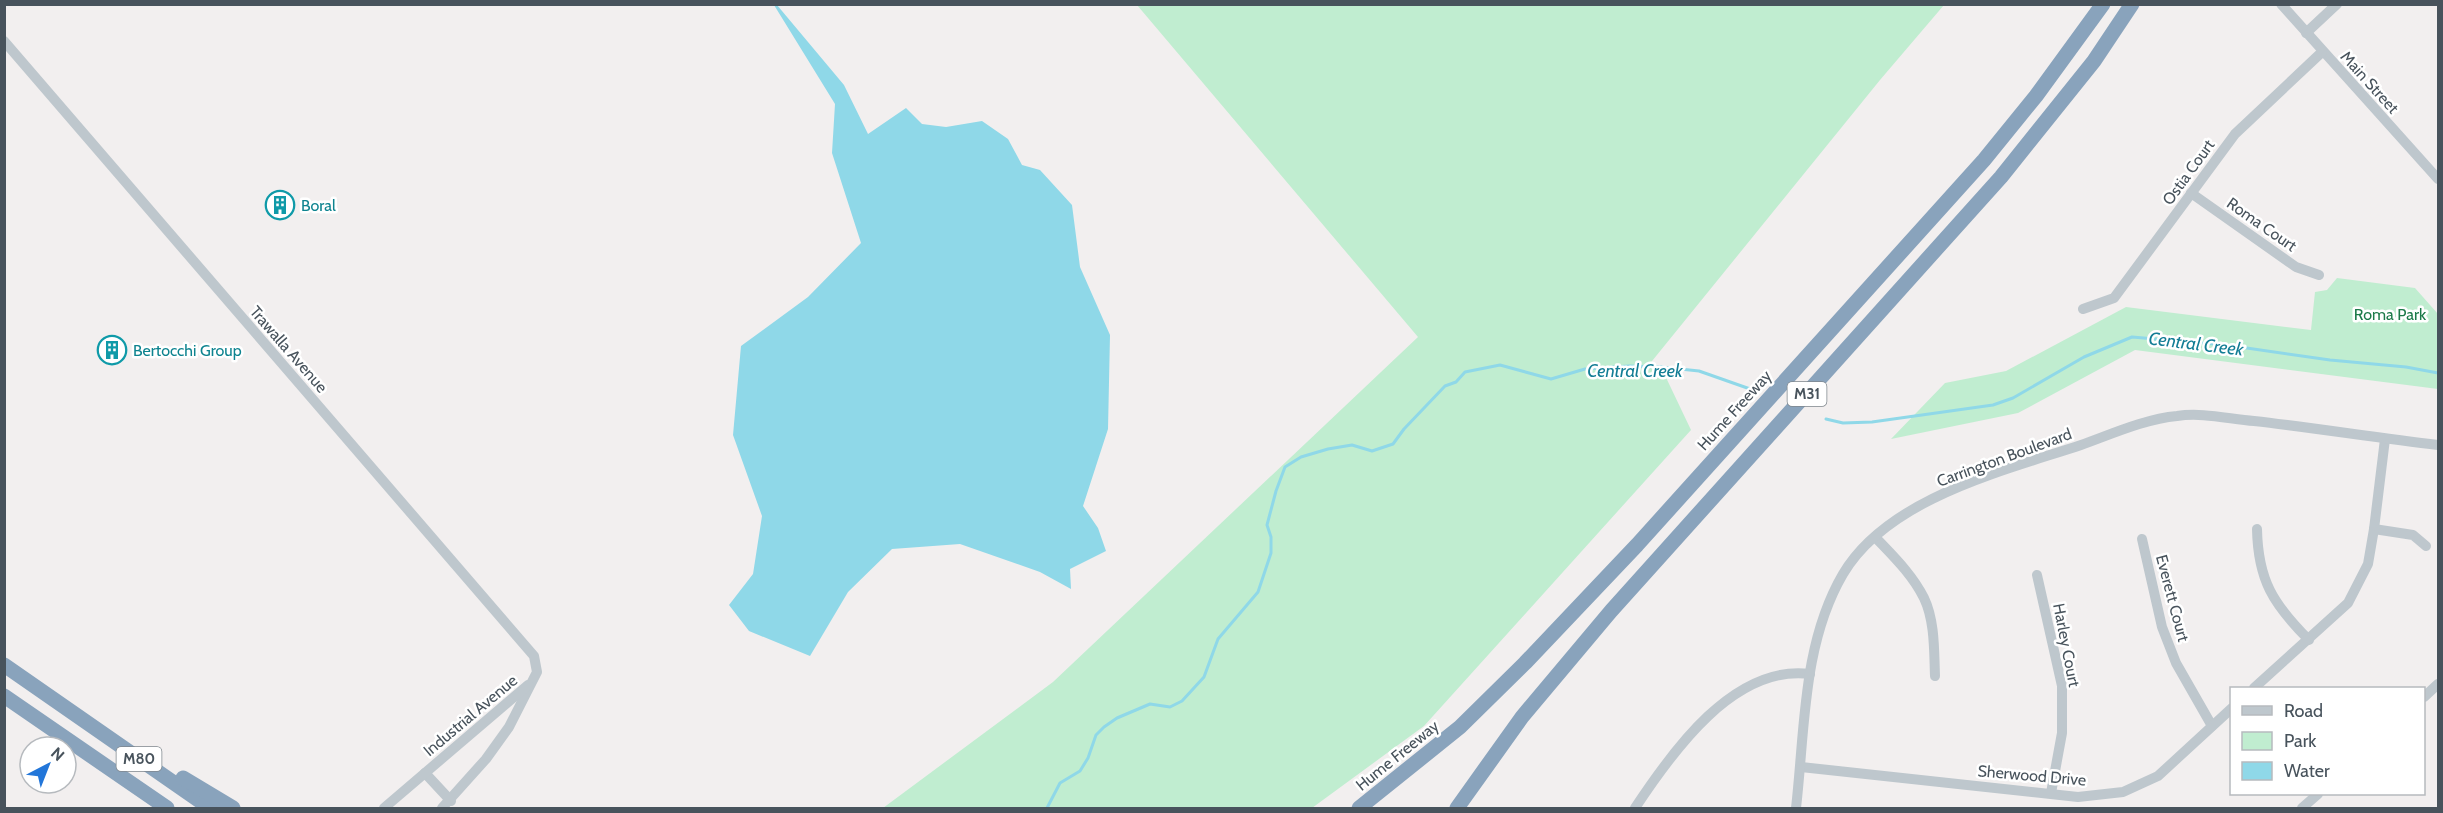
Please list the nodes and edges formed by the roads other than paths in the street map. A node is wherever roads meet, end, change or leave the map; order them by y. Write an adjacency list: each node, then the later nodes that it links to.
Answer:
1 (2103, 4): 43 (highway, Hume Freeway / M31)
2 (2132, 4): 44 (highway, M31)
3 (2281, 4): 5 (street, Main Street)
4 (2337, 4): 5 (street)
5 (2306, 33): 7 (street, Main Street)
6 (4, 42): 24 (street, Trawalla Avenue)
7 (2322, 52): 8 (street, Main Street); 9 (street, Ostia Court)
8 (2439, 179)
9 (2191, 192): 10 (street, Roma Court); 11 (street, Ostia Court)
10 (2319, 275)
11 (2083, 309)
12 (2385, 438): 13 (street, Carrington Boulevard); 15 (street); 16 (street, Carrington Boulevard)
13 (2439, 445)
14 (2257, 529): 20 (street)
15 (2374, 529): 18 (street); 20 (street)
16 (1875, 537): 22 (street); 23 (street, Carrington Boulevard)
17 (2142, 539): 32 (street, Everett Court)
18 (2426, 546)
19 (2037, 575): 35 (street, Harley Court)
20 (2309, 640): 26 (street)
21 (4, 665): 29 (highway, M80)
22 (1935, 676)
23 (1809, 678): 33 (street, Carrington Boulevard); 45 (street)
24 (533, 681): 34 (street, Industrial Avenue); 37 (street, Industrial Avenue)
25 (2439, 684): 28 (street)
26 (2254, 687)
27 (4, 696): 31 (highway, M80)
28 (2425, 696)
29 (67, 709): 40 (highway, M80); 41 (highway)
30 (2230, 710): 32 (street, Sherwood Drive)
31 (27, 711): 38 (highway); 39 (highway, M80)
32 (2212, 726): 35 (street, Sherwood Drive)
33 (1801, 767): 35 (street, Sherwood Drive); 46 (street, Carrington Boulevard)
34 (425, 772): 37 (street, Industrial Avenue); 42 (street, Industrial Avenue)
35 (2051, 793)
36 (2317, 795): 47 (street)
37 (446, 805)
38 (153, 808)
39 (167, 808)
40 (210, 808)
41 (233, 808)
42 (384, 808)
43 (1359, 808)
44 (1457, 808)
45 (1635, 808)
46 (1796, 808)
47 (2302, 808)

